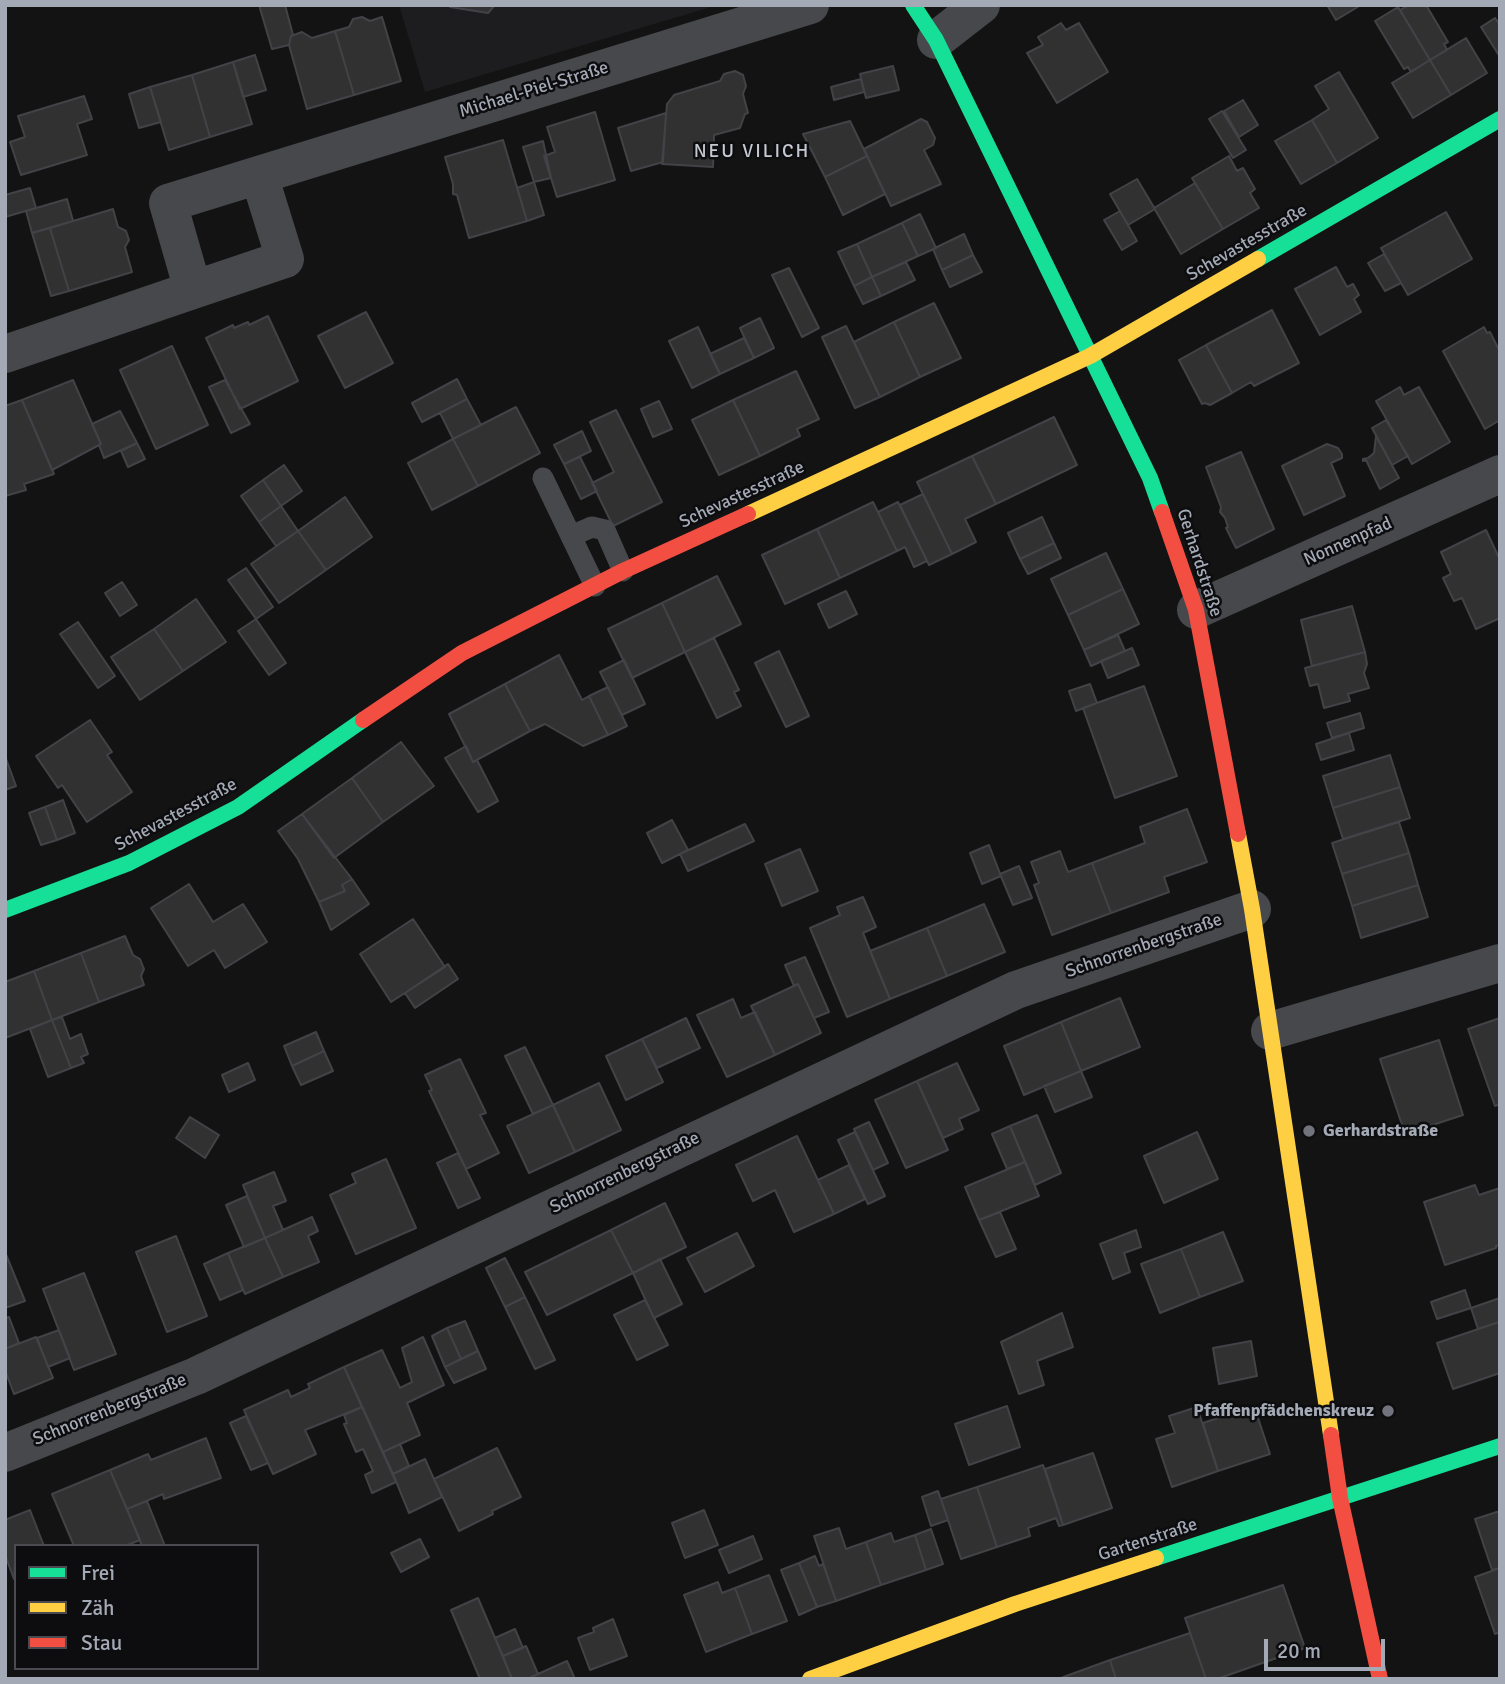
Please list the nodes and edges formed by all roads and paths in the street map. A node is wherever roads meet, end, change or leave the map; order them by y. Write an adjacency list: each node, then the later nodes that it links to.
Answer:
1 (810, 5): 6 (street, Michael-Piel-Straße)
2 (913, 5): 4 (street, Gerhardstraße)
3 (981, 5): 4 (street)
4 (936, 40): 9 (street, Gerhardstraße)
5 (1500, 119): 9 (street, Schevastesstraße)
6 (259, 175): 7 (street, Michael-Piel-Straße); 7 (street)
7 (193, 290): 8 (street)
8 (5, 354)
9 (1090, 356): 13 (street, Schevastesstraße); 15 (street, Gerhardstraße)
10 (1500, 474): 15 (street, Nonnenpfad)
11 (544, 478): 12 (lane)
12 (572, 536): 13 (lane); 14 (lane)
13 (623, 571): 14 (street, Schevastesstraße)
14 (595, 586): 17 (street, Schevastesstraße)
15 (1196, 610): 16 (street, Gerhardstraße)
16 (1252, 909): 19 (street, Gerhardstraße); 21 (street, Schnorrenbergstraße)
17 (5, 910)
18 (1500, 963): 19 (street)
19 (1270, 1031): 22 (street, Gerhardstraße)
20 (1500, 1446): 22 (street, Gartenstraße)
21 (5, 1453)
22 (1340, 1498): 23 (street, Gartenstraße); 24 (street, Gerhardstraße)
23 (810, 1679)
24 (1380, 1679)

